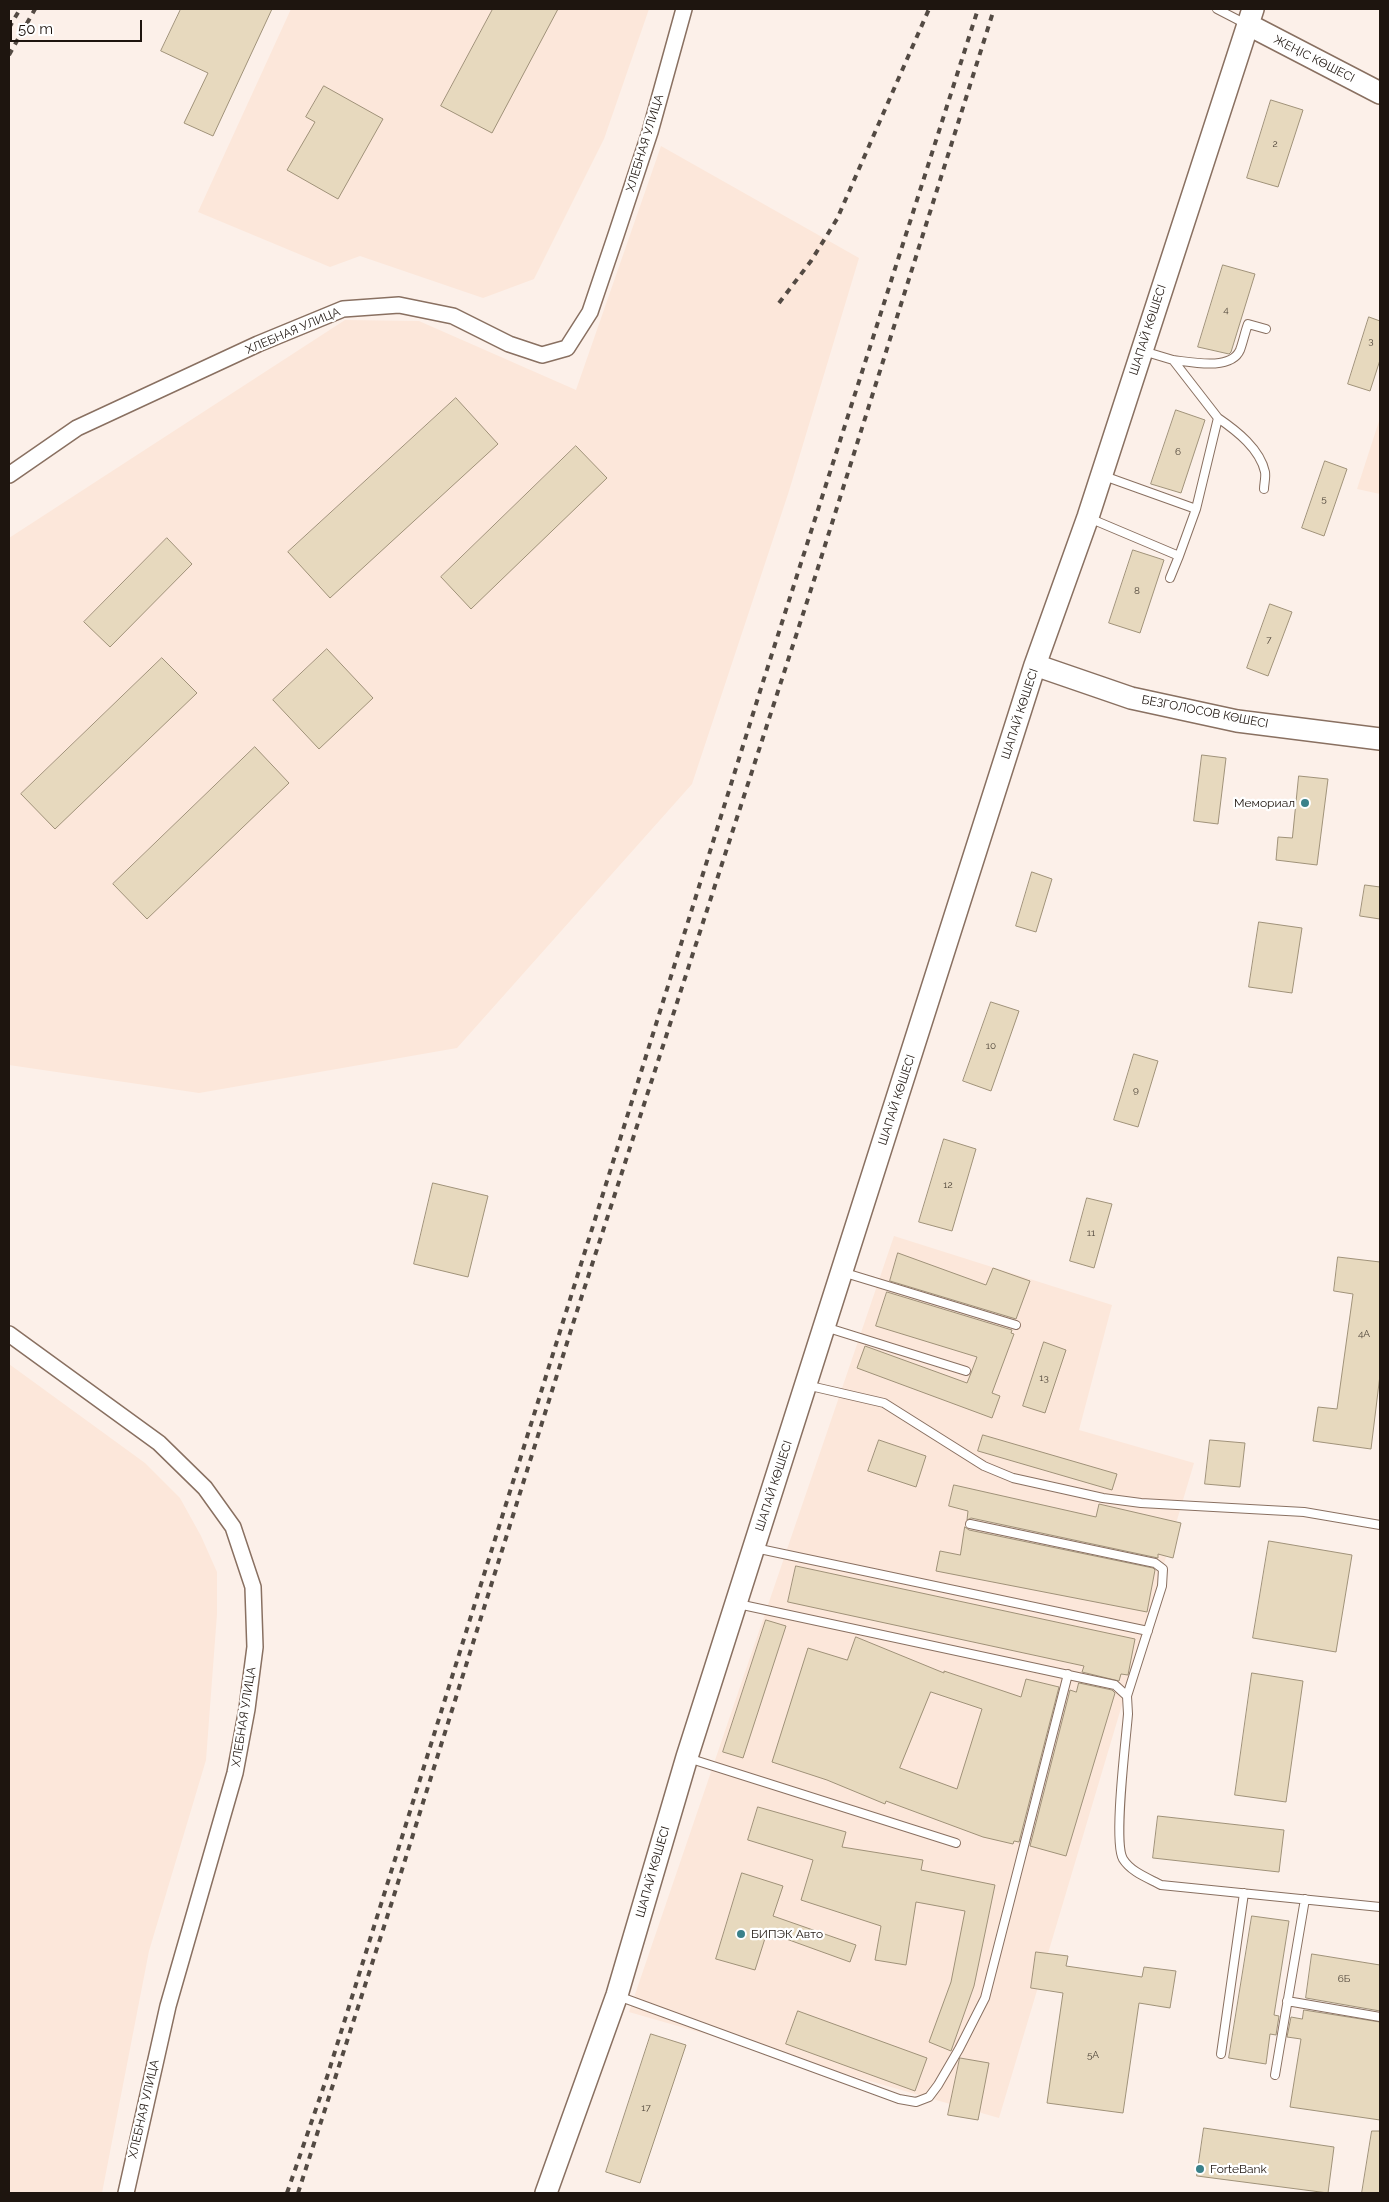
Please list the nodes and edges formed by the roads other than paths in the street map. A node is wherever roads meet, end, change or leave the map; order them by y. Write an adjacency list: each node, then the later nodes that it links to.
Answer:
1 (684, 9): 9 (street, ХЛЕБНАЯ УЛИЦА)
2 (1217, 9): 3 (lane)
3 (1251, 17): 4 (street, ЖЕҢІС КӨШЕСІ); 6 (street, ШАПАЙ КӨШЕСІ)
4 (1380, 93)
5 (1266, 329): 7 (lane)
6 (1141, 351): 7 (lane); 10 (street, ШАПАЙ КӨШЕСІ)
7 (1173, 360): 8 (lane)
8 (1218, 418): 11 (lane); 12 (lane)
9 (9, 475)
10 (1101, 476): 12 (lane); 13 (street, ШАПАЙ КӨШЕСІ)
11 (1264, 488)
12 (1196, 509): 14 (lane)
13 (1088, 518): 14 (lane); 16 (street, ШАПАЙ КӨШЕСІ)
14 (1179, 556): 15 (lane)
15 (1170, 578)
16 (1035, 665): 17 (street, БЕЗГОЛОСОВ КӨШЕСІ); 18 (street, ШАПАЙ КӨШЕСІ)
17 (1380, 739)
18 (842, 1272): 19 (lane); 20 (street, ШАПАЙ КӨШЕСІ)
19 (1016, 1325)
20 (825, 1327): 22 (lane); 23 (street, ШАПАЙ КӨШЕСІ)
21 (9, 1334): 41 (street, ХЛЕБНАЯ УЛИЦА)
22 (966, 1371)
23 (806, 1384): 25 (lane); 26 (street, ШАПАЙ КӨШЕСІ)
24 (970, 1524): 28 (lane)
25 (1380, 1525)
26 (755, 1548): 27 (street, ШАПАЙ КӨШЕСІ); 28 (lane)
27 (736, 1603): 29 (lane); 31 (street, ШАПАЙ КӨШЕСІ)
28 (1148, 1631): 30 (lane)
29 (1068, 1674): 30 (lane); 36 (lane)
30 (1127, 1696): 33 (lane)
31 (686, 1757): 32 (lane); 36 (street, ШАПАЙ КӨШЕСІ)
32 (956, 1843)
33 (1244, 1893): 34 (lane); 39 (lane)
34 (1305, 1899): 35 (lane); 37 (lane)
35 (1380, 1906)
36 (617, 1995): 42 (street, ШАПАЙ КӨШЕСІ)
37 (1288, 2001): 38 (lane); 40 (lane)
38 (1380, 2017)
39 (1221, 2054)
40 (1275, 2075)
41 (126, 2193)
42 (546, 2193)

